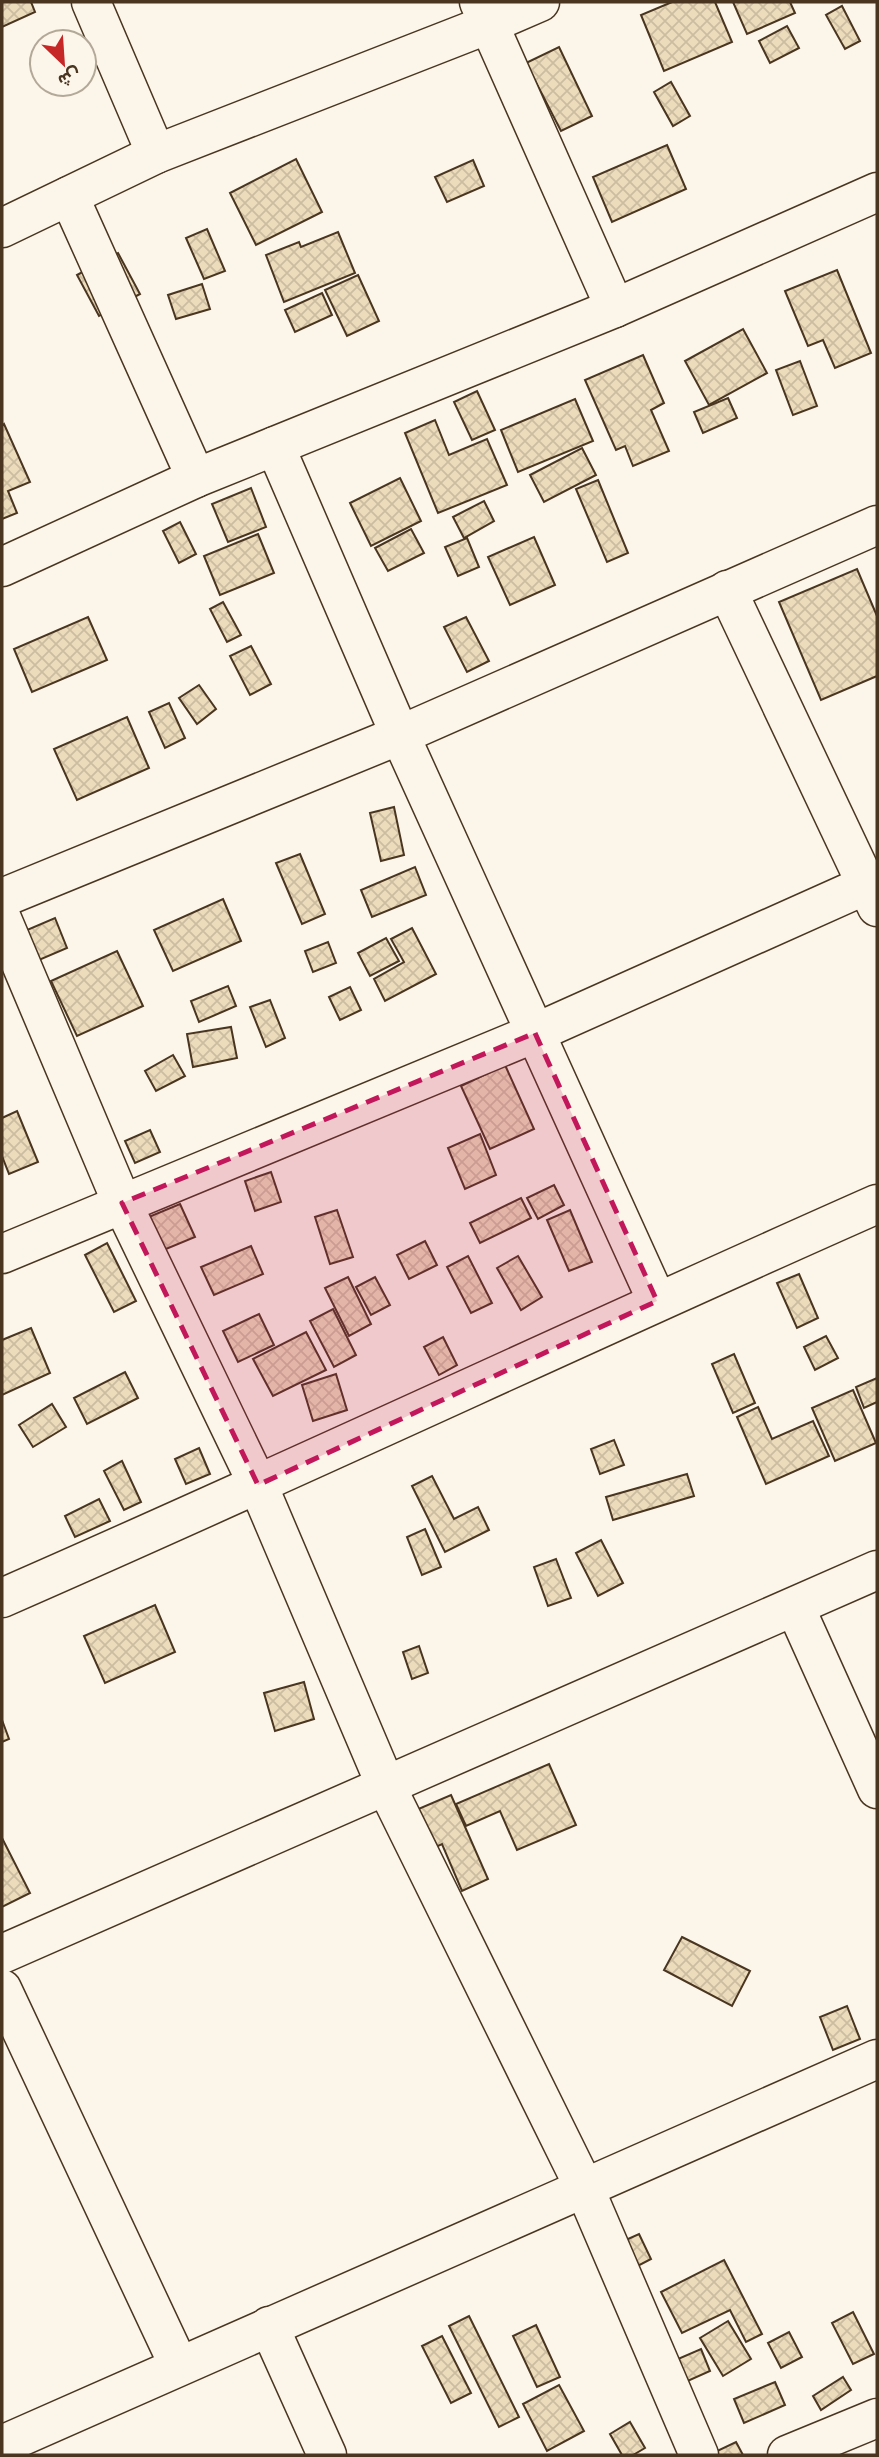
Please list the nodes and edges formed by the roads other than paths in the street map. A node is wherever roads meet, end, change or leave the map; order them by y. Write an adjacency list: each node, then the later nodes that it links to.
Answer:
1 (90, 2): 4 (street)
2 (540, 2): 3 (street)
3 (484, 13): 4 (street); 8 (street)
4 (156, 154): 6 (street)
5 (877, 192): 8 (street)
6 (69, 196): 7 (street); 10 (street)
7 (2, 228)
8 (615, 308): 9 (street)
9 (275, 446): 10 (street); 14 (street)
10 (197, 478): 12 (street)
11 (877, 525): 13 (street)
12 (2, 567)
13 (727, 590): 14 (street); 15 (street)
14 (400, 734): 16 (street); 18 (street)
15 (874, 890): 18 (street)
16 (2, 898)
17 (2, 919): 19 (street)
18 (535, 1033): 19 (street); 22 (street)
19 (122, 1203): 21 (street); 23 (street)
20 (877, 1204): 22 (street)
21 (2, 1254)
22 (657, 1301): 23 (street)
23 (258, 1485): 25 (street); 27 (street)
24 (877, 1570): 26 (street)
25 (2, 1598)
26 (795, 1607): 27 (street); 28 (street)
27 (386, 1786): 29 (street); 32 (street)
28 (877, 1789)
29 (2, 1954)
30 (2, 1989): 34 (street)
31 (877, 2059): 32 (street)
32 (584, 2187): 33 (street); 38 (street)
33 (269, 2326): 34 (street); 37 (street)
34 (179, 2366): 36 (street)
35 (877, 2418): 39 (street)
36 (2, 2445)
37 (327, 2455)
38 (699, 2455)
39 (787, 2455)

